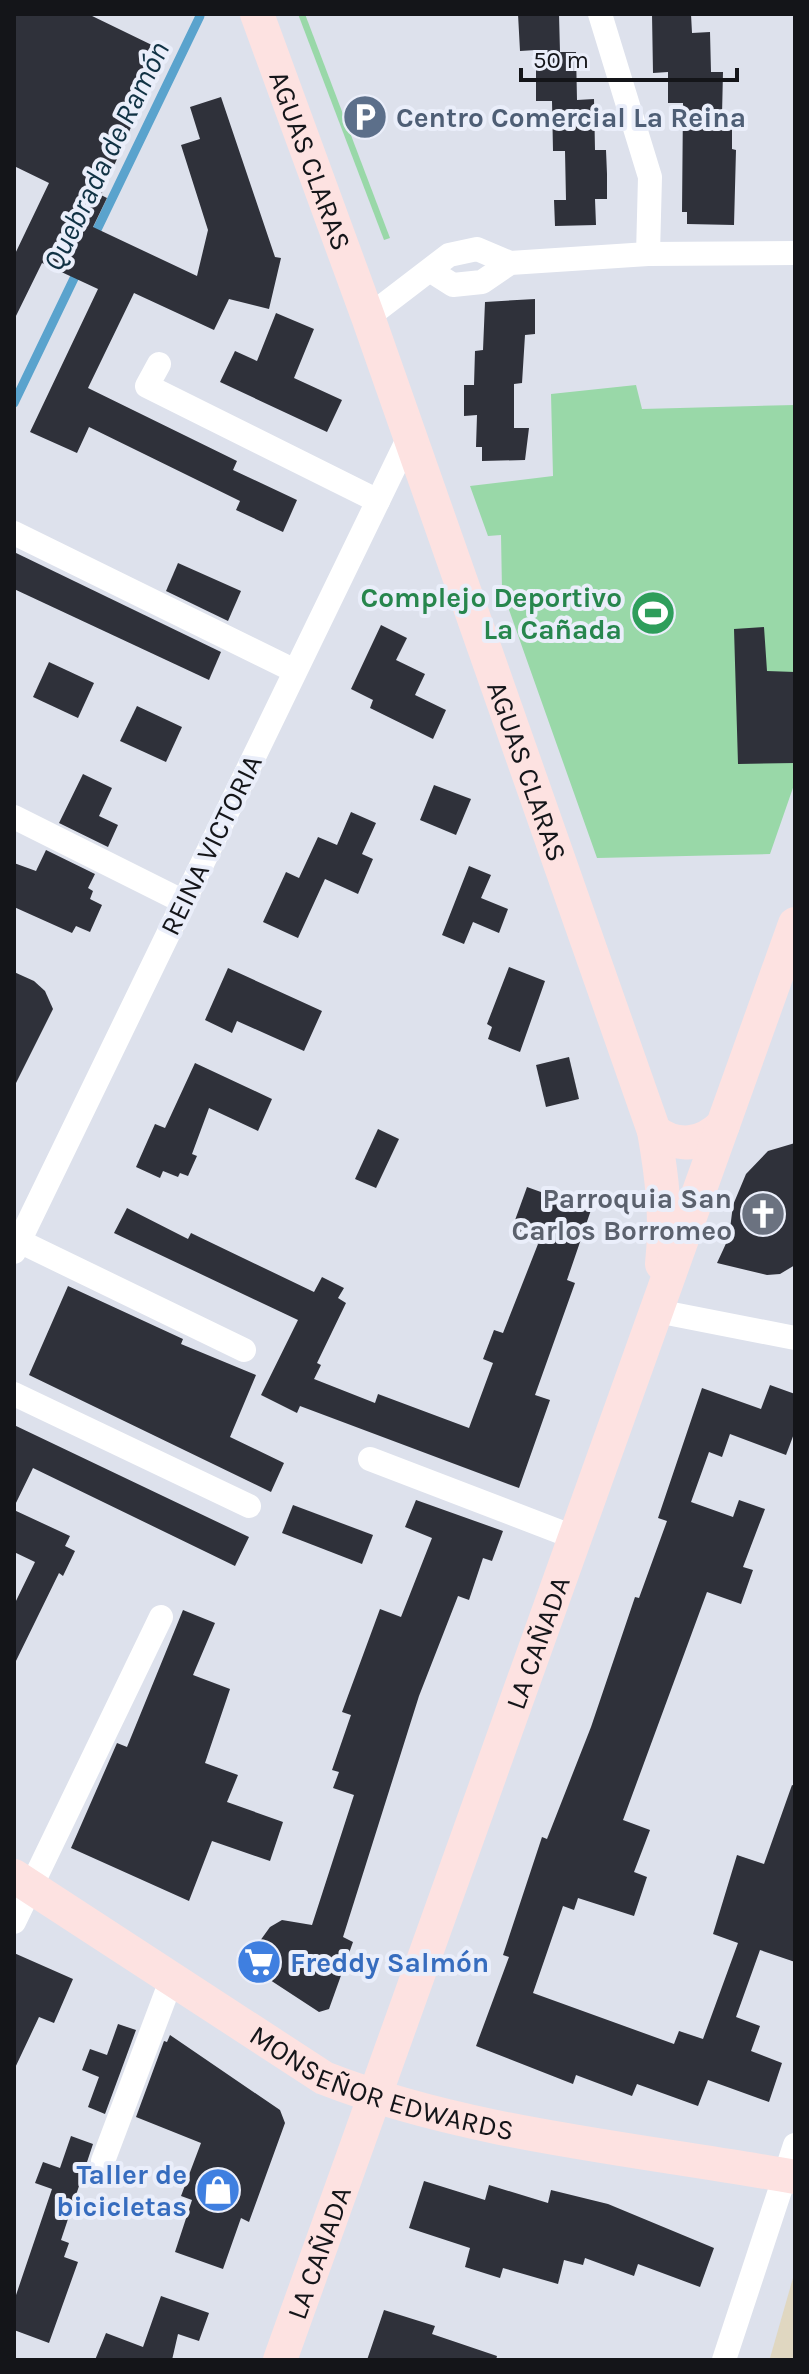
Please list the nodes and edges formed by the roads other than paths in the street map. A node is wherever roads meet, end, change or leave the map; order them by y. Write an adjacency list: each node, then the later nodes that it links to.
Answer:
1 (257, 14): 5 (street, AGUAS CLARAS)
2 (600, 14): 4 (street)
3 (795, 253): 4 (street)
4 (648, 254): 5 (street)
5 (368, 317): 7 (street, AGUAS CLARAS)
6 (159, 364): 8 (street)
7 (408, 439): 8 (street, REINA VICTORIA); 15 (street, AGUAS CLARAS)
8 (378, 501): 10 (street, REINA VICTORIA)
9 (14, 533): 10 (street)
10 (295, 671): 12 (street, REINA VICTORIA)
11 (14, 817): 12 (street)
12 (184, 902): 16 (street, REINA VICTORIA)
13 (795, 924): 14 (street, LA CAÑADA)
14 (723, 1125): 15 (street); 17 (street, LA CAÑADA)
15 (654, 1131): 17 (street, AGUAS CLARAS)
16 (19, 1232): 19 (street)
17 (657, 1311): 18 (street); 23 (street, LA CAÑADA)
18 (795, 1338)
19 (244, 1350)
20 (14, 1394): 22 (street)
21 (370, 1459): 23 (street)
22 (249, 1506)
23 (576, 1538): 28 (street, LA CAÑADA)
24 (161, 1617): 25 (street)
25 (22, 1881): 26 (street); 27 (street, MONSEÑOR EDWARDS)
26 (14, 1922)
27 (172, 1978): 28 (street, MONSEÑOR EDWARDS); 29 (street)
28 (374, 2098): 30 (street, MONSEÑOR EDWARDS); 31 (street, LA CAÑADA)
29 (103, 2161)
30 (792, 2166): 32 (street)
31 (280, 2360)
32 (724, 2360)

